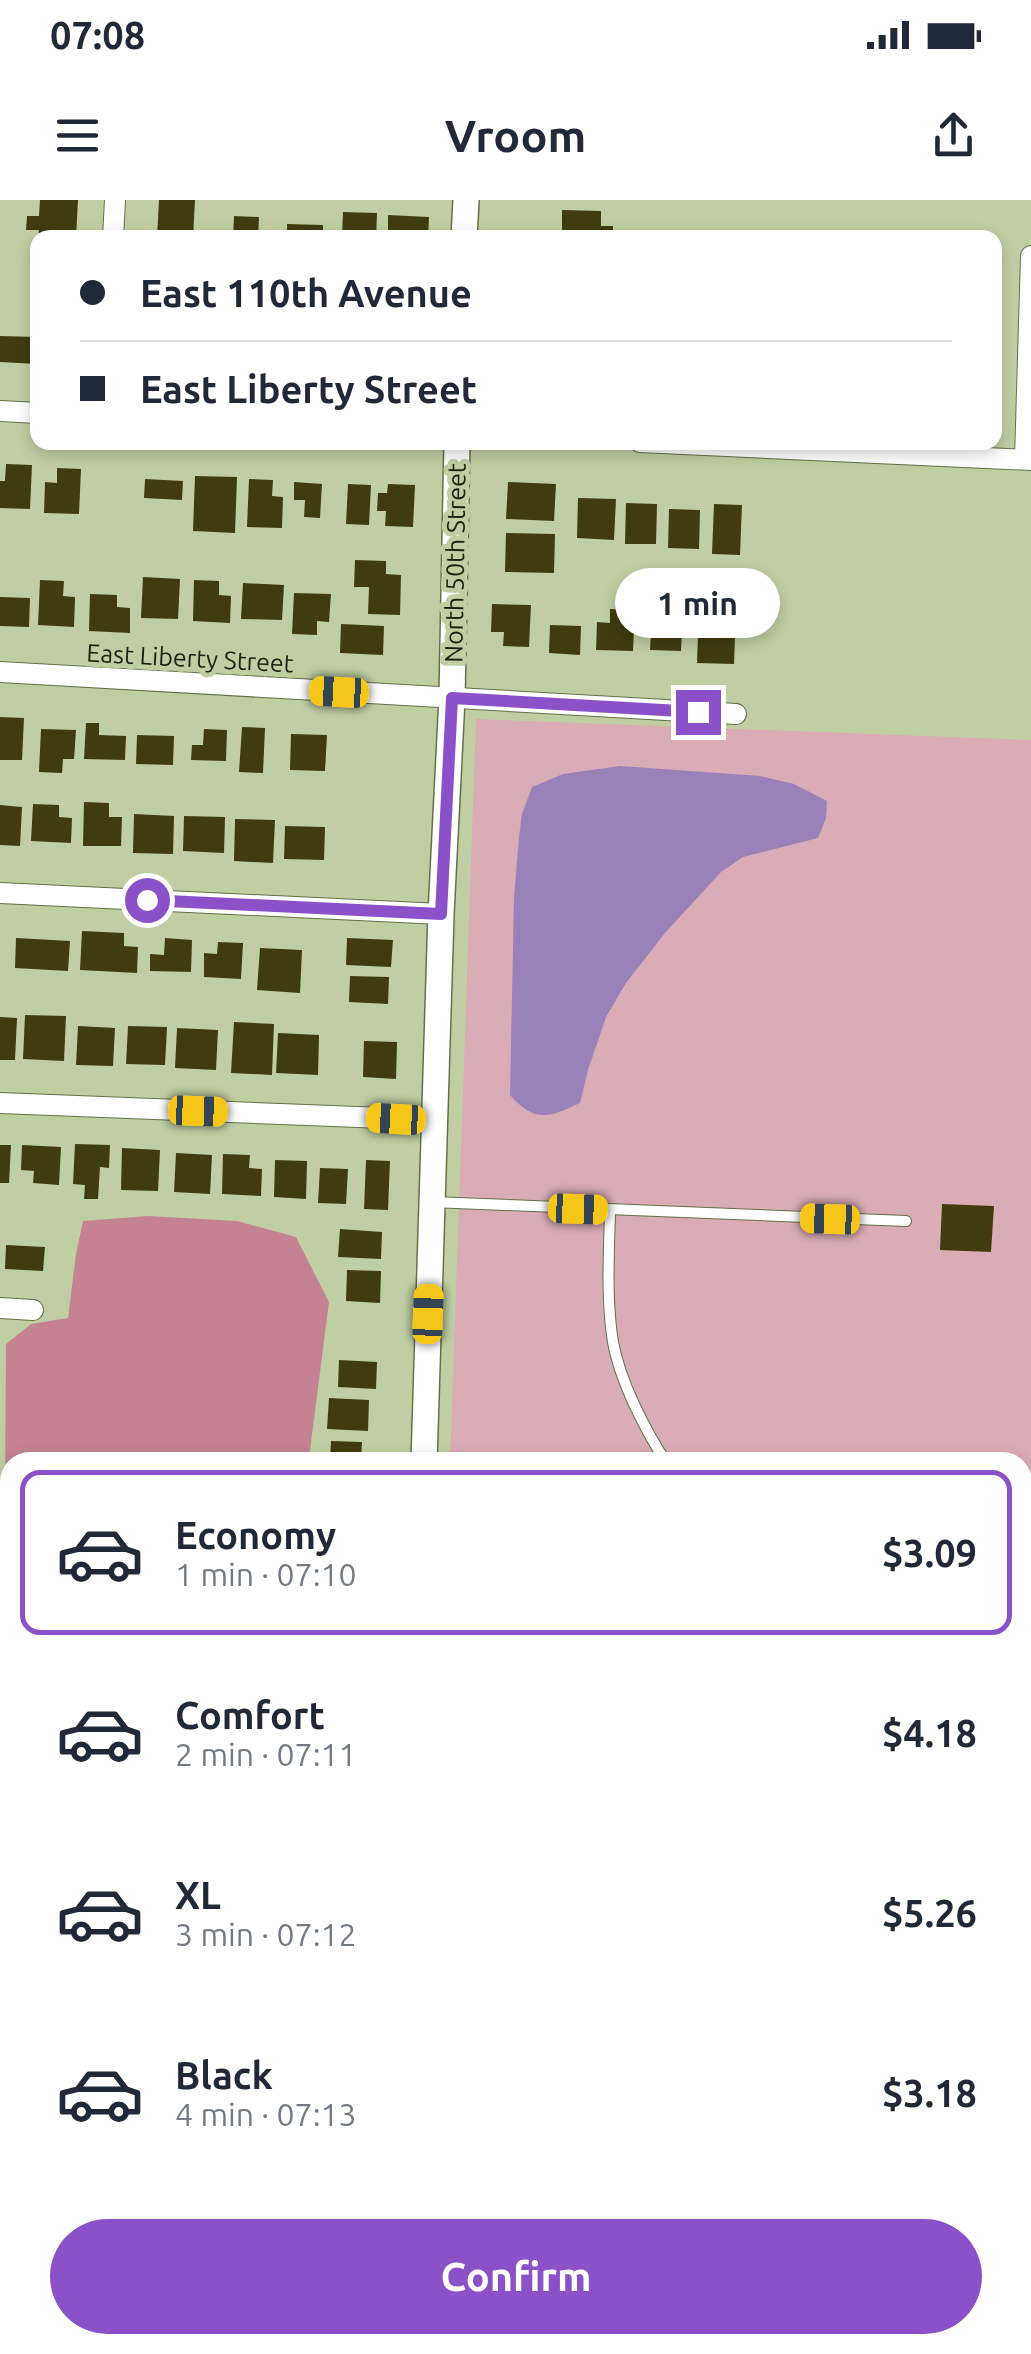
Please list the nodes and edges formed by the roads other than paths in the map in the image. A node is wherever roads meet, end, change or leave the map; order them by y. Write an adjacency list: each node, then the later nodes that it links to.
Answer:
1 (114, 200): 3 (street)
2 (466, 200): 4 (street)
3 (113, 230)
4 (464, 230)
5 (1031, 256): 10 (street)
6 (0, 410): 7 (street)
7 (30, 412)
8 (457, 450): 12 (street, North 50th Street)
9 (823, 450): 10 (street)
10 (1028, 459)
11 (0, 672): 12 (street, East Liberty Street)
12 (452, 698): 13 (street, East Liberty Street); 15 (street, North 50th Street)
13 (736, 714)
14 (0, 892): 15 (street)
15 (441, 914): 17 (street, North 50th Street)
16 (0, 1103): 17 (street)
17 (436, 1120): 18 (street, North 50th Street)
18 (431, 1202): 19 (lane); 23 (street, North 50th Street)
19 (610, 1210): 20 (lane); 24 (lane)
20 (906, 1221)
21 (0, 1308): 22 (street)
22 (33, 1310)
23 (424, 1452)
24 (660, 1452)

